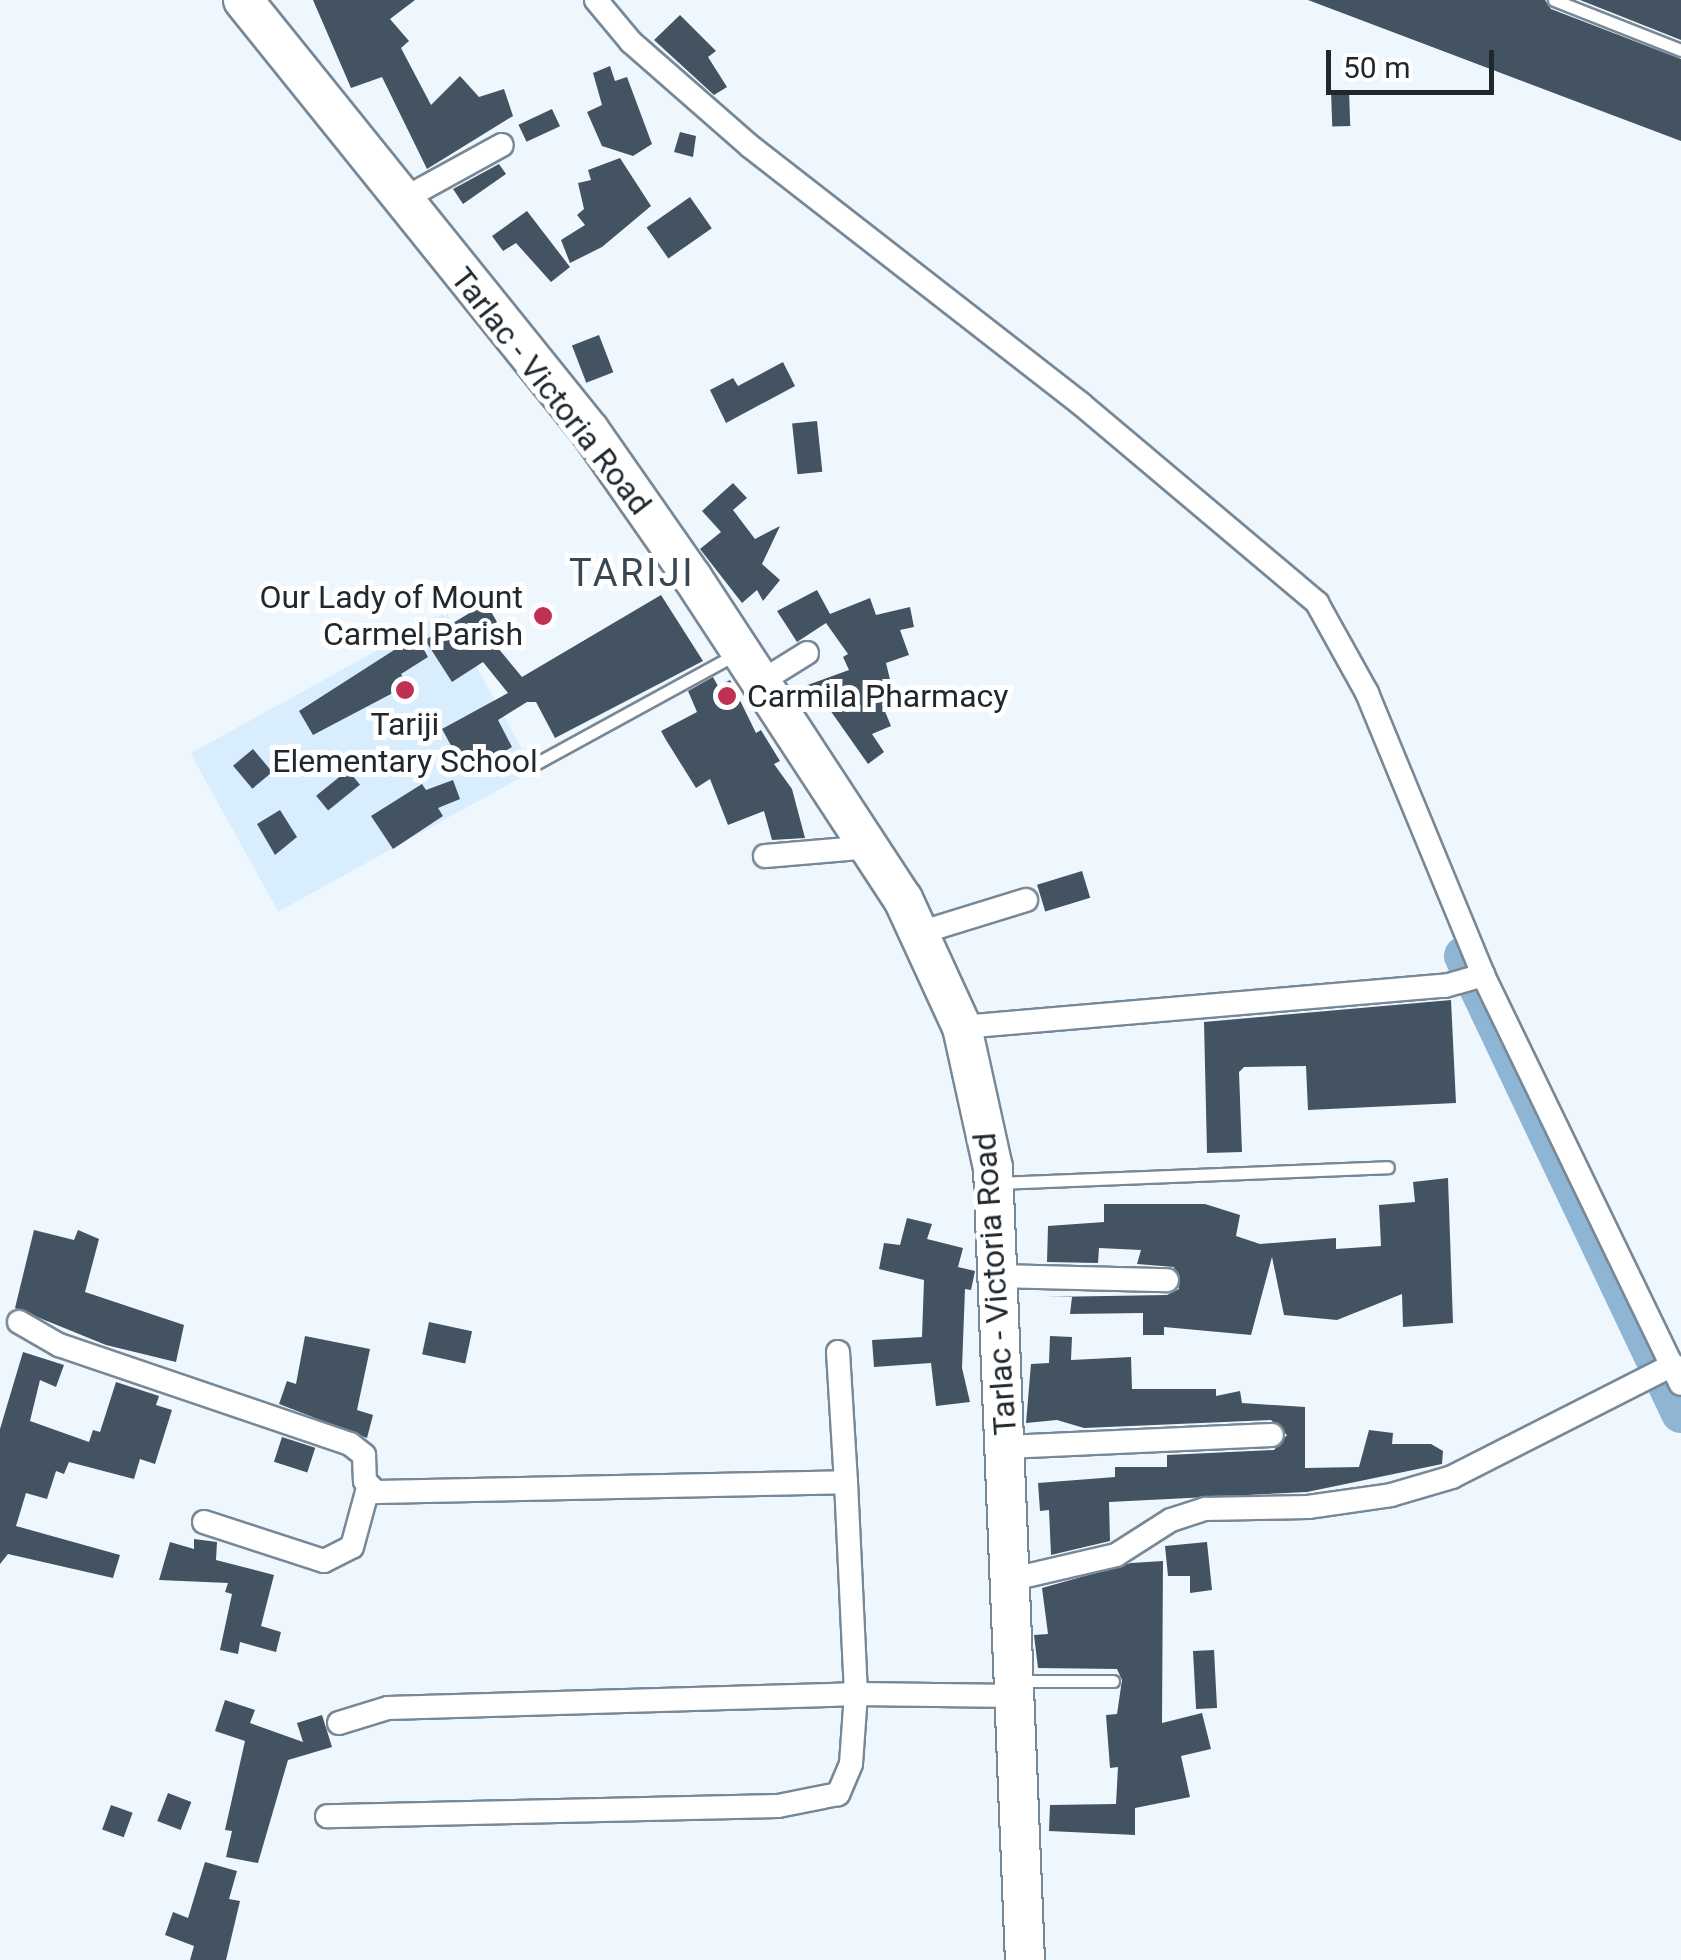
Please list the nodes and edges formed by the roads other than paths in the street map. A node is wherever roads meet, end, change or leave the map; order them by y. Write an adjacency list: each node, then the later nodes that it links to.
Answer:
1 (243, 0): 6 (main road, Tarlac - Victoria Road)
2 (596, 0): 14 (street)
3 (1554, 0): 4 (lane)
4 (1681, 50)
5 (502, 145): 6 (street)
6 (400, 201): 8 (main road, Tarlac - Victoria Road)
7 (807, 653): 8 (street)
8 (752, 666): 9 (lane); 10 (main road, Tarlac - Victoria Road)
9 (537, 763)
10 (869, 846): 11 (street); 13 (main road, Tarlac - Victoria Road)
11 (765, 856)
12 (1026, 900): 13 (street)
13 (919, 933): 15 (main road, Tarlac - Victoria Road)
14 (1481, 975): 15 (street); 22 (street)
15 (962, 1026): 17 (main road, Tarlac - Victoria Road)
16 (1388, 1167): 17 (lane)
17 (994, 1183): 18 (main road, Tarlac - Victoria Road)
18 (998, 1276): 19 (street); 24 (main road, Tarlac - Victoria Road)
19 (1167, 1280)
20 (19, 1322): 26 (street)
21 (838, 1352): 25 (street)
22 (1669, 1365): 28 (street)
23 (1272, 1435): 24 (street)
24 (1006, 1446): 28 (main road, Tarlac - Victoria Road)
25 (846, 1482): 26 (street); 31 (street)
26 (368, 1488): 27 (street)
27 (204, 1522)
28 (1013, 1578): 30 (main road, Tarlac - Victoria Road)
29 (1112, 1681): 30 (lane)
30 (1016, 1689): 31 (street); 34 (main road, Tarlac - Victoria Road)
31 (856, 1694): 32 (street); 33 (street)
32 (339, 1723)
33 (328, 1816)
34 (1026, 1960)

